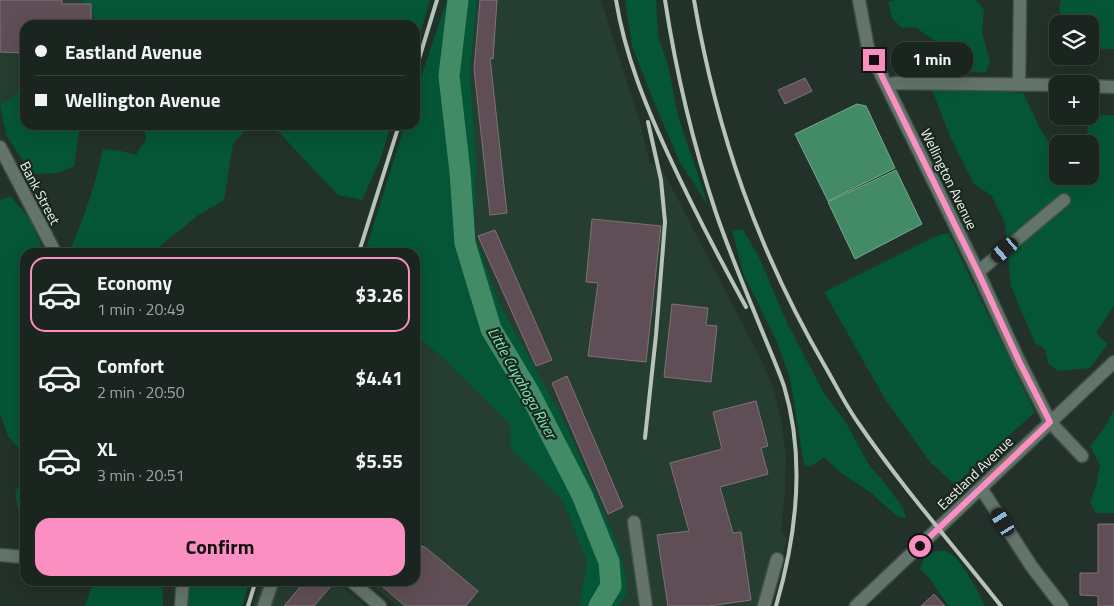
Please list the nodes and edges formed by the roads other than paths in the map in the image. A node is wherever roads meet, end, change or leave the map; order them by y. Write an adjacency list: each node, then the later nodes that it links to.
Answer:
1 (859, 0): 4 (street, Wellington Avenue)
2 (1020, 0): 3 (street)
3 (1019, 84): 4 (street); 5 (street)
4 (886, 85): 11 (street, Wellington Avenue)
5 (1049, 85)
6 (1099, 86): 7 (street)
7 (1114, 87)
8 (0, 147): 10 (street, Bank Street)
9 (1064, 200): 11 (street)
10 (53, 248)
11 (978, 272): 13 (street, Wellington Avenue)
12 (1114, 362): 13 (street, Eastland Avenue)
13 (1050, 422): 14 (street, Wellington Avenue); 15 (street, Eastland Avenue)
14 (1082, 456)
15 (981, 488): 28 (street, Eastland Avenue); 29 (street)
16 (634, 522): 26 (street)
17 (0, 555): 18 (street)
18 (20, 557)
19 (777, 559): 27 (street)
20 (182, 586): 23 (street)
21 (271, 586): 24 (street)
22 (357, 586): 25 (street)
23 (182, 606)
24 (264, 606)
25 (380, 606)
26 (646, 606)
27 (764, 606)
28 (856, 606)
29 (1062, 606)

